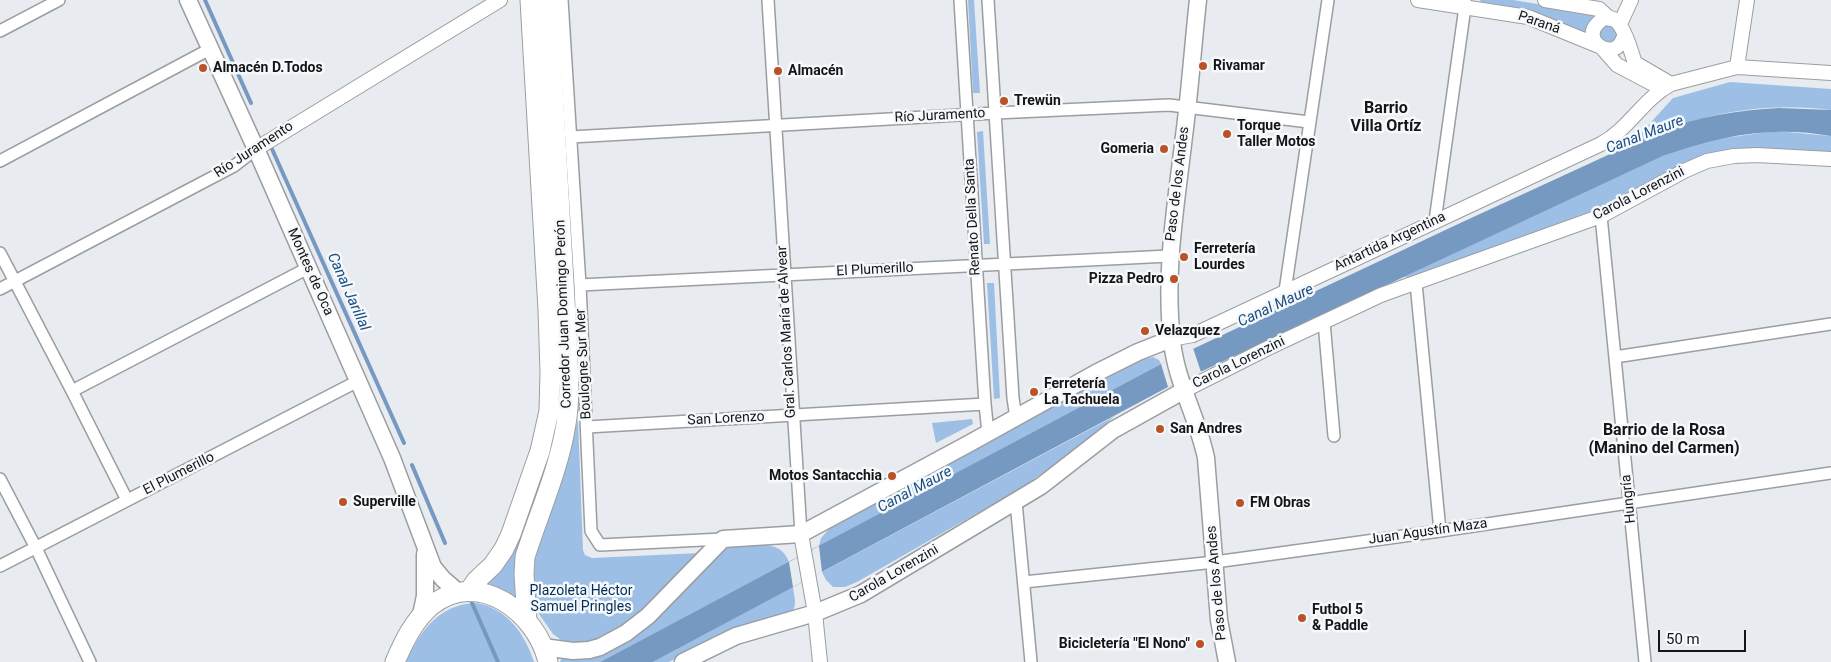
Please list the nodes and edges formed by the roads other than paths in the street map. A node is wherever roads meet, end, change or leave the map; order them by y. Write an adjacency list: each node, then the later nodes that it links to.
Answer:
1 (59, 0): 18 (street)
2 (188, 0): 20 (main road, Montes de Oca)
3 (500, 0): 30 (street, Río Juramento)
4 (530, 0): 73 (highway, Corredor Juan Domingo Perón)
5 (548, 0): 76 (highway, Corredor Juan Domingo Perón)
6 (562, 0): 29 (street, Boulogne Sur Mer)
7 (768, 0): 28 (street, Gral. Carlos María de Alvear)
8 (960, 0): 26 (street, Renato Della Santa)
9 (988, 0): 25 (street, Renato Della Santa)
10 (1198, 0): 24 (main road, Paso de los Andes)
11 (1328, 0): 27 (street)
12 (1418, 0): 16 (street, Paraná)
13 (1545, 0): 17 (street, Paraná)
14 (1631, 0): 17 (street)
15 (1747, 0): 21 (street)
16 (1465, 4): 19 (street, Paraná); 34 (street)
17 (1618, 26): 19 (street); 19 (street); 23 (street)
18 (0, 31)
19 (1601, 48): 23 (street, Paraná)
20 (210, 49): 30 (main road, Montes de Oca); 32 (street)
21 (1737, 67): 22 (street); 23 (street)
22 (1831, 73)
23 (1666, 86): 34 (street, Antartida Argentina)
24 (1188, 107): 25 (street, Río Juramento); 27 (street, Río Juramento); 36 (main road, Paso de los Andes)
25 (994, 113): 26 (street, Río Juramento); 37 (street, Renato Della Santa)
26 (967, 115): 28 (street, Río Juramento); 38 (street, Renato Della Santa)
27 (1309, 122): 45 (street)
28 (776, 126): 29 (street, Río Juramento); 40 (street, Gral. Carlos María de Alvear)
29 (571, 137): 43 (street, Boulogne Sur Mer)
30 (256, 148): 39 (main road, Montes de Oca); 41 (street, Río Juramento)
31 (1831, 159): 33 (street, Carola Lorenzini)
32 (0, 161)
33 (1601, 216): 42 (street, Carola Lorenzini); 49 (street, Hungría)
34 (1435, 221): 45 (street, Antartida Argentina)
35 (0, 253): 41 (street)
36 (1169, 256): 37 (street, El Plumerillo); 48 (main road, Paso de los Andes)
37 (1004, 264): 38 (street, El Plumerillo); 55 (street, Renato Della Santa)
38 (976, 265): 40 (street, El Plumerillo); 53 (street, Renato Della Santa)
39 (308, 268): 50 (main road, Montes de Oca); 52 (street)
40 (784, 275): 43 (street, El Plumerillo); 54 (street, Gral. Carlos María de Alvear)
41 (15, 281): 44 (street, Río Juramento); 52 (street)
42 (1416, 283): 46 (street, Carola Lorenzini); 64 (street)
43 (580, 285): 56 (street, Boulogne Sur Mer)
44 (0, 289)
45 (1285, 292): 48 (street, Antartida Argentina)
46 (1324, 322): 51 (street, Carola Lorenzini); 58 (street)
47 (1831, 324): 49 (street)
48 (1171, 339): 51 (main road, Paso de los Andes); 55 (main road, Antartida Argentina)
49 (1615, 357): 63 (street, Hungría)
50 (358, 381): 61 (street, El Plumerillo); 68 (main road, Montes de Oca)
51 (1182, 386): 62 (main road, Carola Lorenzini); 70 (main road, Paso de los Andes)
52 (72, 391): 61 (street)
53 (985, 404): 54 (street, San Lorenzo); 57 (street, Renato Della Santa)
54 (792, 415): 56 (street, San Lorenzo); 65 (street, Gral. Carlos María de Alvear)
55 (1016, 418): 57 (main road, Antartida Argentina)
56 (587, 427): 67 (street, Boulogne Sur Mer)
57 (988, 433): 65 (main road, Antartida Argentina)
58 (1334, 436)
59 (1831, 473): 63 (street, Juan Agustín Maza)
60 (0, 479): 69 (street)
61 (127, 500): 69 (street, El Plumerillo)
62 (1016, 502): 72 (street); 74 (main road, Carola Lorenzini)
63 (1629, 503): 64 (street, Juan Agustín Maza); 86 (street, Hungría)
64 (1440, 531): 70 (street, Juan Agustín Maza)
65 (801, 534): 66 (main road, Antartida Argentina); 74 (street, Gral. Carlos María de Alvear)
66 (723, 539): 67 (street, Antartida Argentina); 78 (main road)
67 (600, 545)
68 (424, 547): 73 (main road, Montes de Oca); 75 (main road, Montes de Oca)
69 (36, 548): 71 (street, El Plumerillo); 79 (street)
70 (1215, 562): 72 (street, Juan Agustín Maza); 85 (main road, Paso de los Andes)
71 (0, 566)
72 (1024, 582): 84 (street)
73 (464, 592): 75 (highway); 76 (highway)
74 (815, 613): 82 (main road, Carola Lorenzini); 83 (street, Gral. Carlos María de Alvear)
75 (421, 615): 77 (highway)
76 (527, 621): 78 (highway)
77 (405, 640): 80 (street); 81 (highway)
78 (545, 654)
79 (90, 662)
80 (385, 662)
81 (395, 662)
82 (683, 662)
83 (820, 662)
84 (1031, 662)
85 (1227, 662)
86 (1645, 662)

